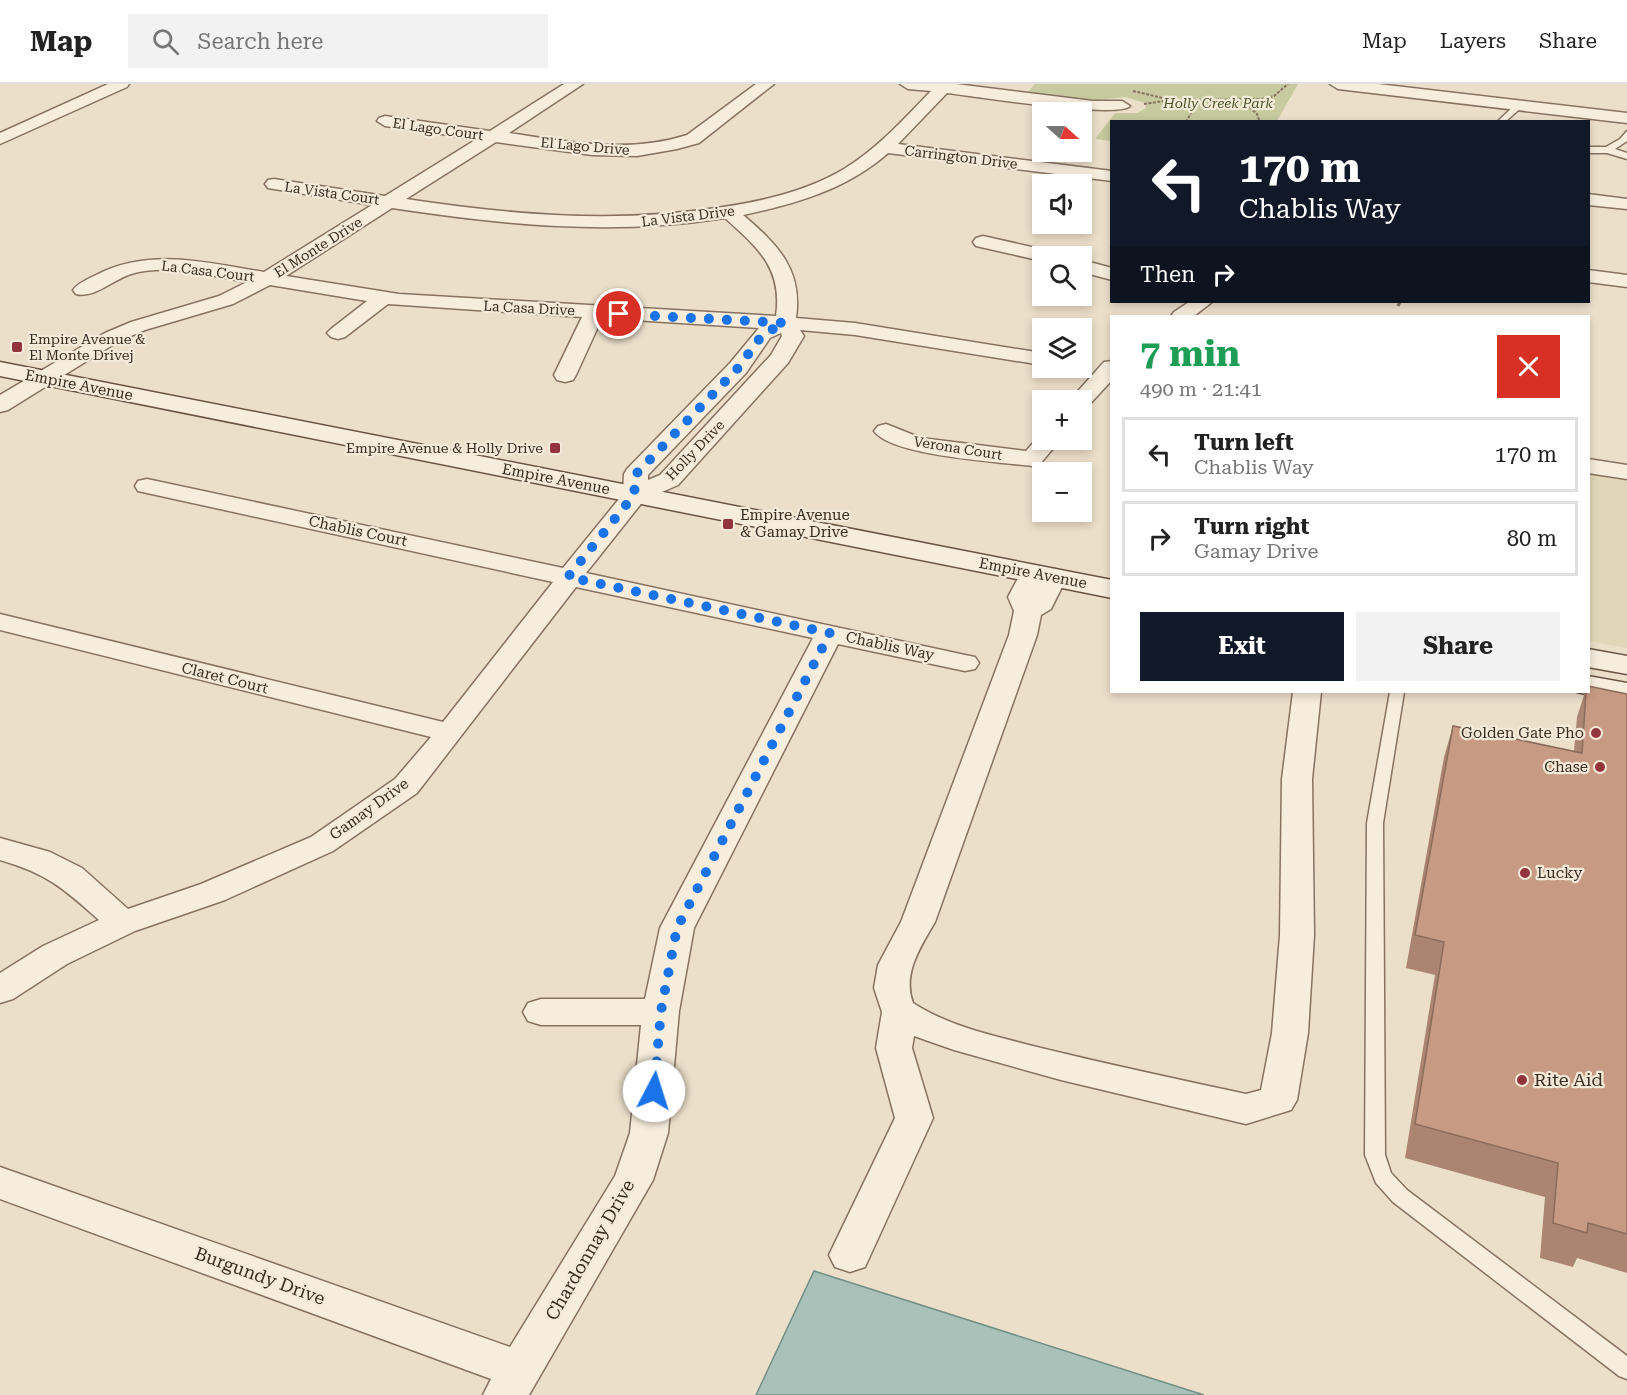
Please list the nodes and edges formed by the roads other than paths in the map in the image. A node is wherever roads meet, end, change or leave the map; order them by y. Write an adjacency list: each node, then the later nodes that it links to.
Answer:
1 (122, 84): 14 (street)
2 (575, 84): 13 (street, El Monte Drive)
3 (766, 84): 13 (street, El Lago Drive)
4 (908, 84): 6 (street)
5 (1338, 84): 8 (street)
6 (946, 86): 7 (street); 15 (street, La Vista Drive)
7 (1122, 106)
8 (1519, 106): 9 (street); 10 (lane)
9 (1627, 118)
10 (1502, 120)
11 (385, 121): 13 (street, El Lago Court)
12 (1627, 134): 17 (lane)
13 (492, 136): 22 (street, El Monte Drive)
14 (0, 139)
15 (882, 147): 19 (street, Carrington Drive); 24 (street, La Vista Drive)
16 (1590, 150): 17 (lane)
17 (1608, 150): 18 (lane)
18 (1627, 156)
19 (1110, 176)
20 (274, 184): 22 (street, La Vista Court)
21 (1590, 199): 23 (street)
22 (389, 201): 24 (street, La Vista Drive); 30 (street, El Monte Drive)
23 (1627, 204)
24 (729, 212): 37 (street, Holly Drive)
25 (983, 242): 26 (street)
26 (1032, 253)
27 (1092, 269): 28 (street)
28 (1110, 273)
29 (1590, 276): 31 (street)
30 (267, 279): 32 (street, La Casa Court); 33 (street, La Casa Drive); 41 (street, El Monte Drive)
31 (1627, 281)
32 (83, 290)
33 (382, 299): 35 (street, La Casa Drive); 38 (street)
34 (1201, 303): 36 (street)
35 (596, 312): 37 (street, La Casa Drive); 45 (street)
36 (1183, 315)
37 (785, 323): 40 (street, La Casa Drive); 53 (street, Holly Drive); 54 (street, Holly Drive)
38 (338, 333)
39 (0, 351): 41 (main road, Empire Avenue)
40 (1032, 358)
41 (68, 363): 46 (street, El Monte Drive); 54 (main road, Empire Avenue)
42 (1092, 367): 44 (street)
43 (0, 369): 46 (main road, Empire Avenue)
44 (1109, 369): 47 (street)
45 (565, 375)
46 (44, 378): 48 (street, El Monte Drive); 54 (main road, Empire Avenue)
47 (1090, 390)
48 (0, 405)
49 (886, 431): 50 (street, Verona Court)
50 (1040, 450)
51 (1590, 466): 52 (street)
52 (1627, 472)
53 (669, 480): 54 (main road, Empire Avenue); 56 (main road, Empire Avenue)
54 (635, 484): 57 (main road, Empire Avenue); 59 (street, Gamay Drive)
55 (147, 486): 59 (street, Chablis Court)
56 (1110, 567)
57 (1043, 575): 58 (main road); 60 (main road, Empire Avenue); 76 (street)
58 (1110, 575)
59 (568, 577): 62 (street, Chablis Way); 70 (street, Gamay Drive)
60 (1110, 588)
61 (0, 622): 70 (street, Claret Court)
62 (830, 633): 64 (street, Chablis Way); 74 (street, Chardonnay Drive)
63 (1590, 658): 65 (main road)
64 (965, 663)
65 (1627, 665)
66 (1590, 685): 69 (main road)
67 (1307, 693): 76 (street)
68 (1397, 693): 79 (lane)
69 (1627, 693)
70 (450, 733): 72 (street, Gamay Drive)
71 (0, 849): 72 (street)
72 (123, 923): 73 (street, Gamay Drive)
73 (0, 990)
74 (661, 1011): 75 (street); 80 (street, Chardonnay Drive)
75 (541, 1012)
76 (899, 1013): 78 (street)
77 (0, 1183): 80 (street, Burgundy Drive)
78 (850, 1255)
79 (1627, 1369)
80 (512, 1383)

